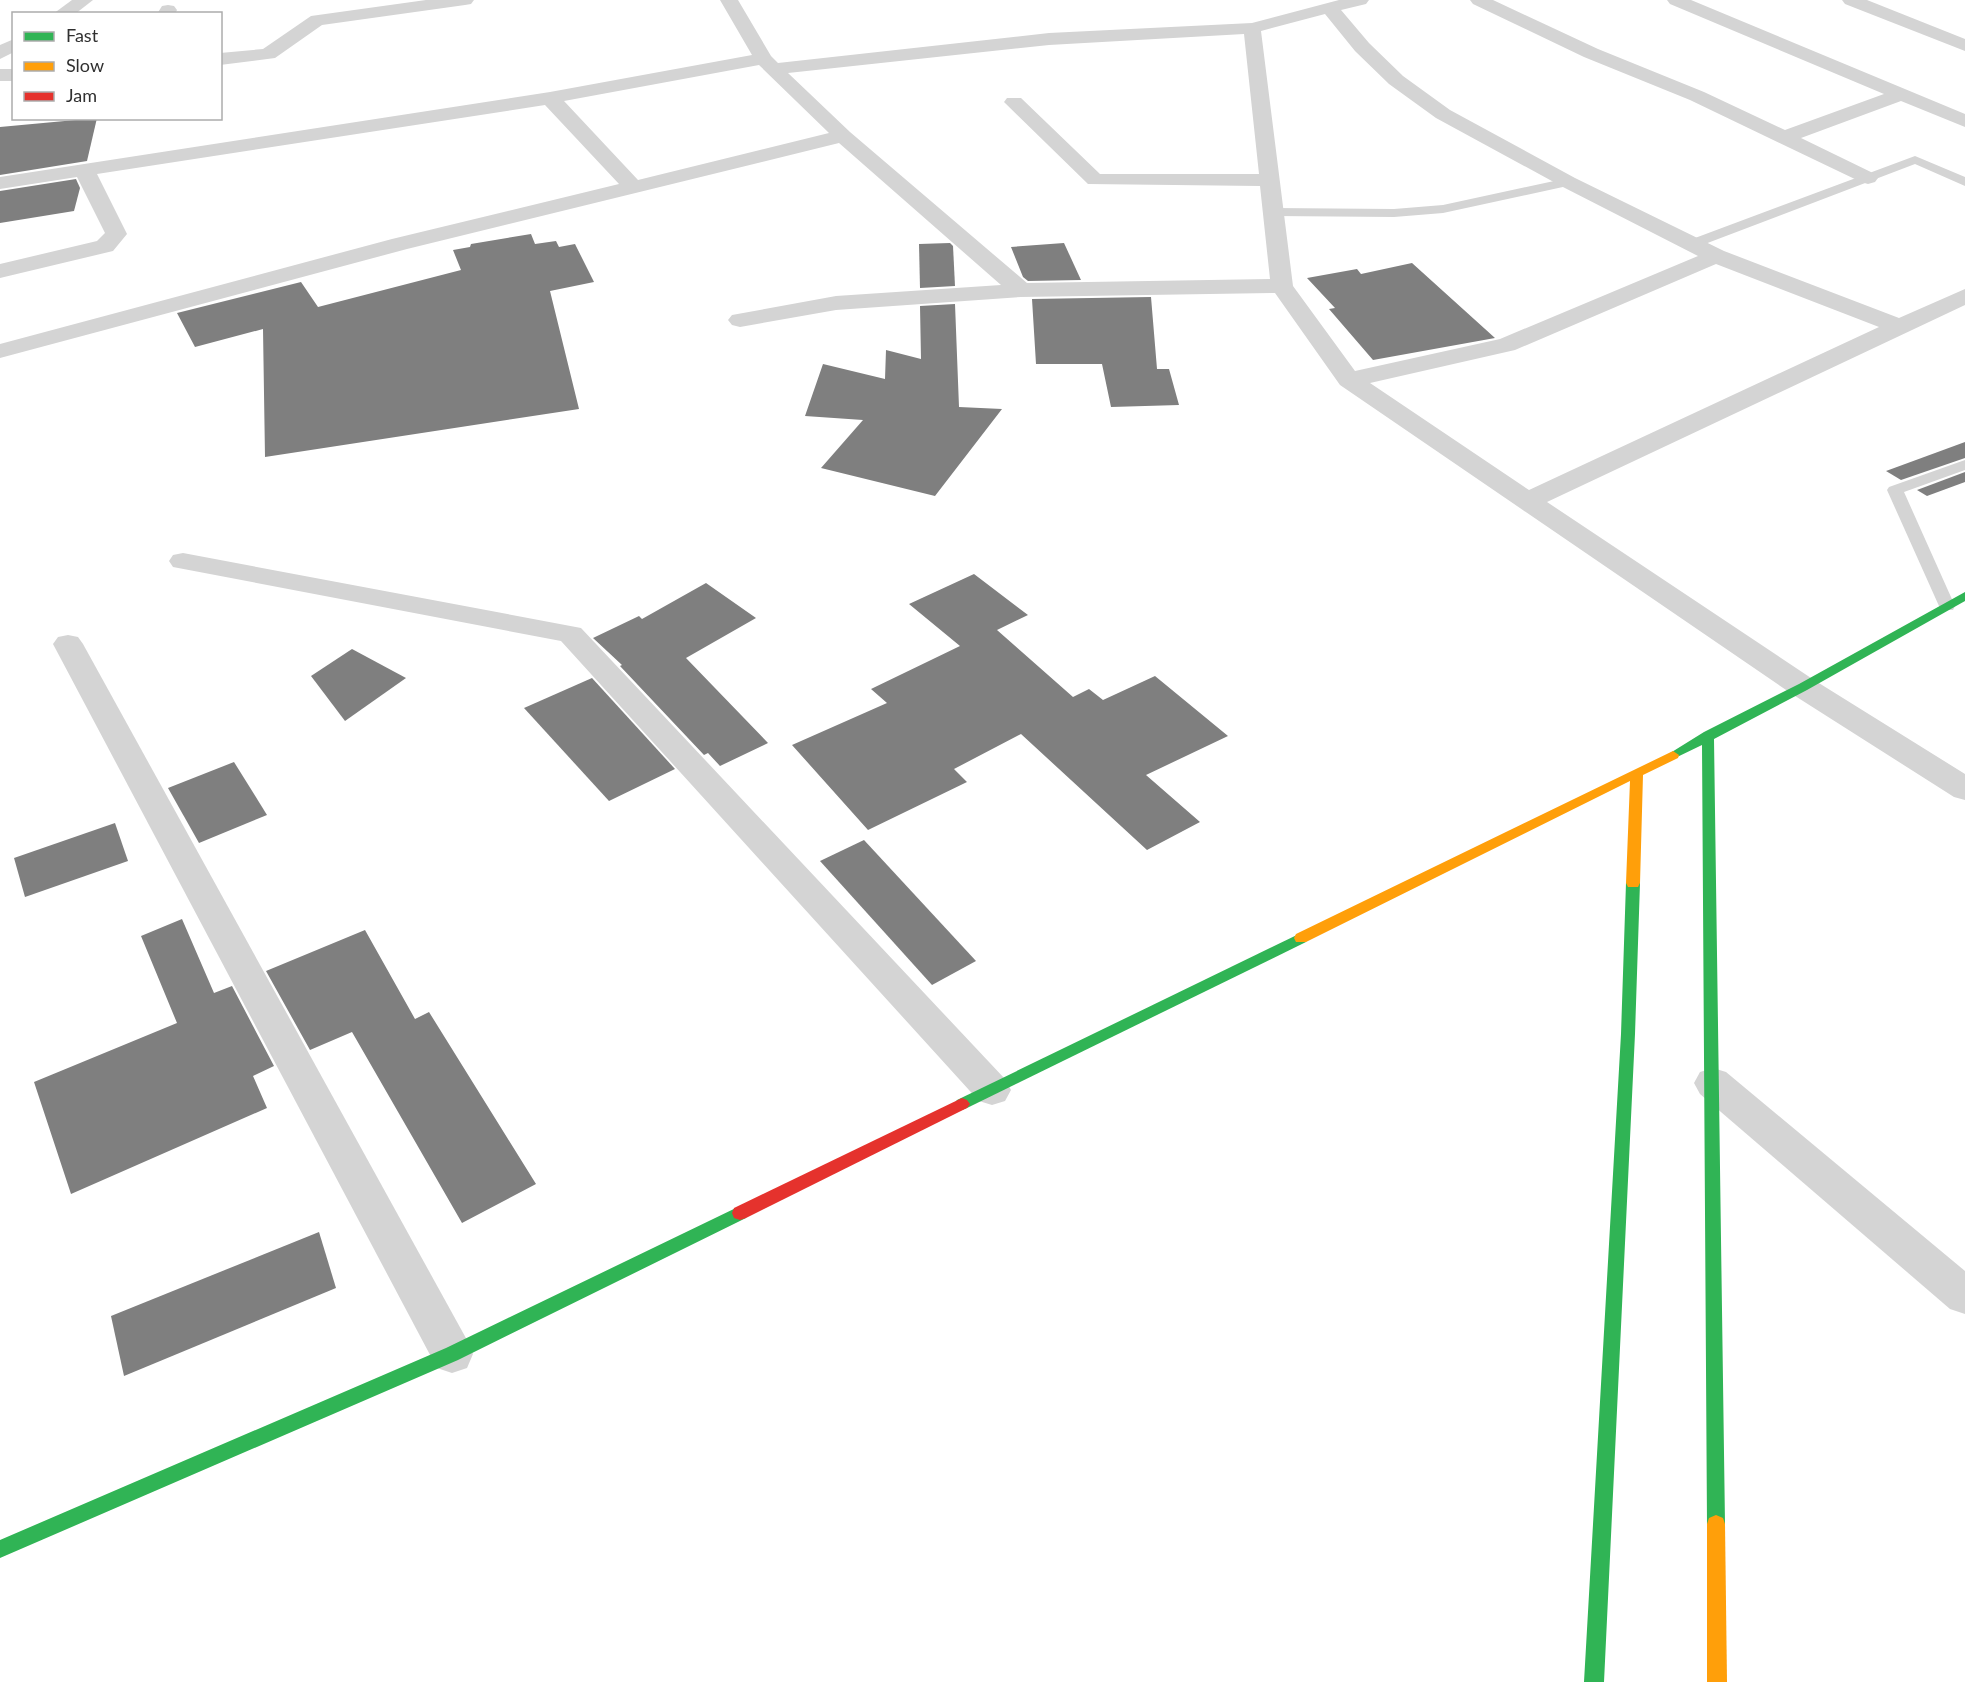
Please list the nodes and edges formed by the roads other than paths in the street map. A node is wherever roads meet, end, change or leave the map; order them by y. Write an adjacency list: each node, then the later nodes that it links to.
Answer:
1 (84, 0): 11 (street)
2 (315, 0): 13 (street)
3 (465, 0): 13 (street)
4 (729, 0): 19 (street)
5 (1290, 0): 12 (street)
6 (1360, 0): 10 (street)
7 (1479, 0): 25 (street)
8 (1676, 0): 20 (street)
9 (1851, 0): 15 (street)
10 (1330, 9): 12 (street); 29 (street)
11 (65, 12)
12 (1308, 14): 14 (street)
13 (317, 20): 18 (street)
14 (1252, 28): 19 (street); 28 (street)
15 (1965, 45)
16 (12, 46): 17 (street)
17 (0, 55)
18 (222, 59)
19 (768, 64): 21 (street); 24 (street)
20 (1903, 94): 23 (street); 25 (street)
21 (550, 98): 26 (street); 32 (street)
22 (1014, 102): 28 (street)
23 (1965, 121)
24 (843, 136): 32 (street); 38 (street)
25 (1786, 137): 27 (street)
26 (84, 170): 31 (street); 36 (street)
27 (1868, 178): 30 (lane); 34 (lane)
28 (1271, 180): 33 (street)
29 (1568, 182): 33 (lane); 34 (street)
30 (1965, 182)
31 (0, 183)
32 (633, 187): 42 (street)
33 (1274, 212): 37 (street)
34 (1692, 244): 35 (street)
35 (1716, 256): 41 (street); 43 (street)
36 (0, 272)
37 (1281, 286): 38 (street); 43 (street)
38 (1021, 290): 40 (street)
39 (1965, 296): 41 (street)
40 (740, 320)
41 (1898, 326): 45 (street)
42 (0, 351)
43 (1349, 380): 45 (street)
44 (1965, 465): 48 (lane)
45 (1529, 500): 50 (street)
46 (183, 561): 55 (street)
47 (1965, 596): 48 (main road)
48 (1947, 606): 50 (main road)
49 (68, 644): 57 (street)
50 (1803, 687): 51 (main road); 53 (street)
51 (1708, 735): 52 (main road); 54 (main road)
52 (1636, 773): 55 (main road); 59 (main road)
53 (1965, 789)
54 (1713, 1083): 56 (street); 60 (main road)
55 (992, 1090): 57 (main road)
56 (1965, 1296)
57 (452, 1354): 58 (main road)
58 (0, 1550)
59 (1594, 1682)
60 (1717, 1682)

